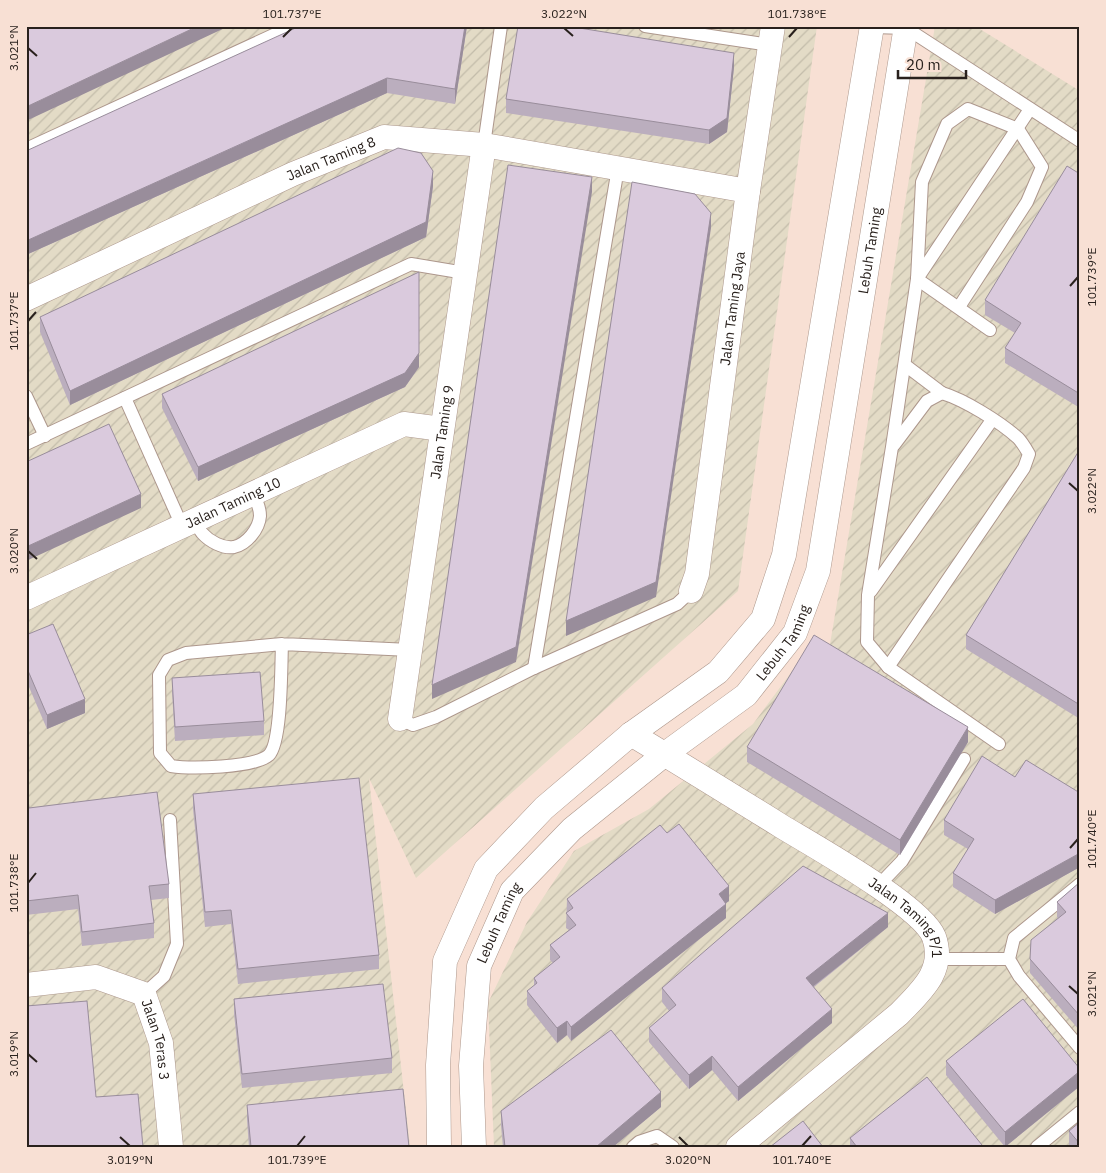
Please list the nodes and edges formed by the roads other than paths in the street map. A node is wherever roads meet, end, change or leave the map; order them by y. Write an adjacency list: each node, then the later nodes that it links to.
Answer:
1 (293, 26): 11 (lane)
2 (500, 26): 10 (lane)
3 (645, 26): 6 (lane)
4 (872, 26): 5 (lane); 38 (street, Lebuh Taming)
5 (906, 27): 7 (lane); 40 (street, Lebuh Taming)
6 (772, 36): 13 (street, Jalan Taming Jaya)
7 (1030, 109): 8 (lane); 9 (lane)
8 (1018, 129): 15 (lane); 15 (lane); 17 (lane)
9 (1080, 141)
10 (484, 145): 12 (street, Jalan Taming 8); 14 (street, Jalan Taming 9); 16 (street, Jalan Taming 8)
11 (26, 149)
12 (618, 168): 13 (street, Jalan Taming 8); 36 (lane)
13 (748, 191): 30 (street, Jalan Taming Jaya)
14 (465, 273): 22 (lane); 24 (street, Jalan Taming 9)
15 (917, 279): 17 (lane); 19 (lane)
16 (26, 299)
17 (959, 308): 18 (lane)
18 (990, 330)
19 (905, 365): 20 (lane); 27 (lane)
20 (942, 394): 23 (lane); 27 (lane)
21 (26, 396): 25 (lane)
22 (125, 398): 25 (lane); 29 (lane)
23 (992, 420): 31 (lane); 35 (lane)
24 (442, 429): 28 (street, Jalan Taming 10); 34 (street, Jalan Taming 9)
25 (45, 436): 26 (lane)
26 (26, 444)
27 (892, 447): 31 (lane)
28 (253, 494): 29 (street, Jalan Taming 10); 29 (lane)
29 (188, 523): 32 (street, Jalan Taming 10)
30 (692, 591): 36 (lane)
31 (868, 595): 35 (lane)
32 (26, 598)
33 (282, 644): 33 (lane); 34 (lane)
34 (410, 650): 37 (street, Jalan Taming 9)
35 (888, 667): 39 (lane)
36 (534, 668): 37 (lane)
37 (400, 719)
38 (631, 734): 40 (street, Jalan Taming P/1); 52 (street, Lebuh Taming)
39 (998, 744)
40 (665, 754): 44 (street, Jalan Taming P/1); 53 (street, Lebuh Taming)
41 (964, 759): 44 (lane)
42 (170, 820): 48 (lane)
43 (1080, 884): 46 (lane)
44 (878, 886): 45 (street, Jalan Taming P/1)
45 (938, 959): 46 (lane); 56 (street, Jalan Taming P/1)
46 (1009, 959): 49 (lane)
47 (26, 985): 48 (street, Jalan Teras 3)
48 (144, 994): 51 (street, Jalan Teras 3)
49 (1080, 1048)
50 (1080, 1112): 57 (lane)
51 (171, 1147)
52 (439, 1147)
53 (474, 1147)
54 (634, 1147): 55 (lane)
55 (673, 1147)
56 (738, 1147)
57 (1036, 1147)

